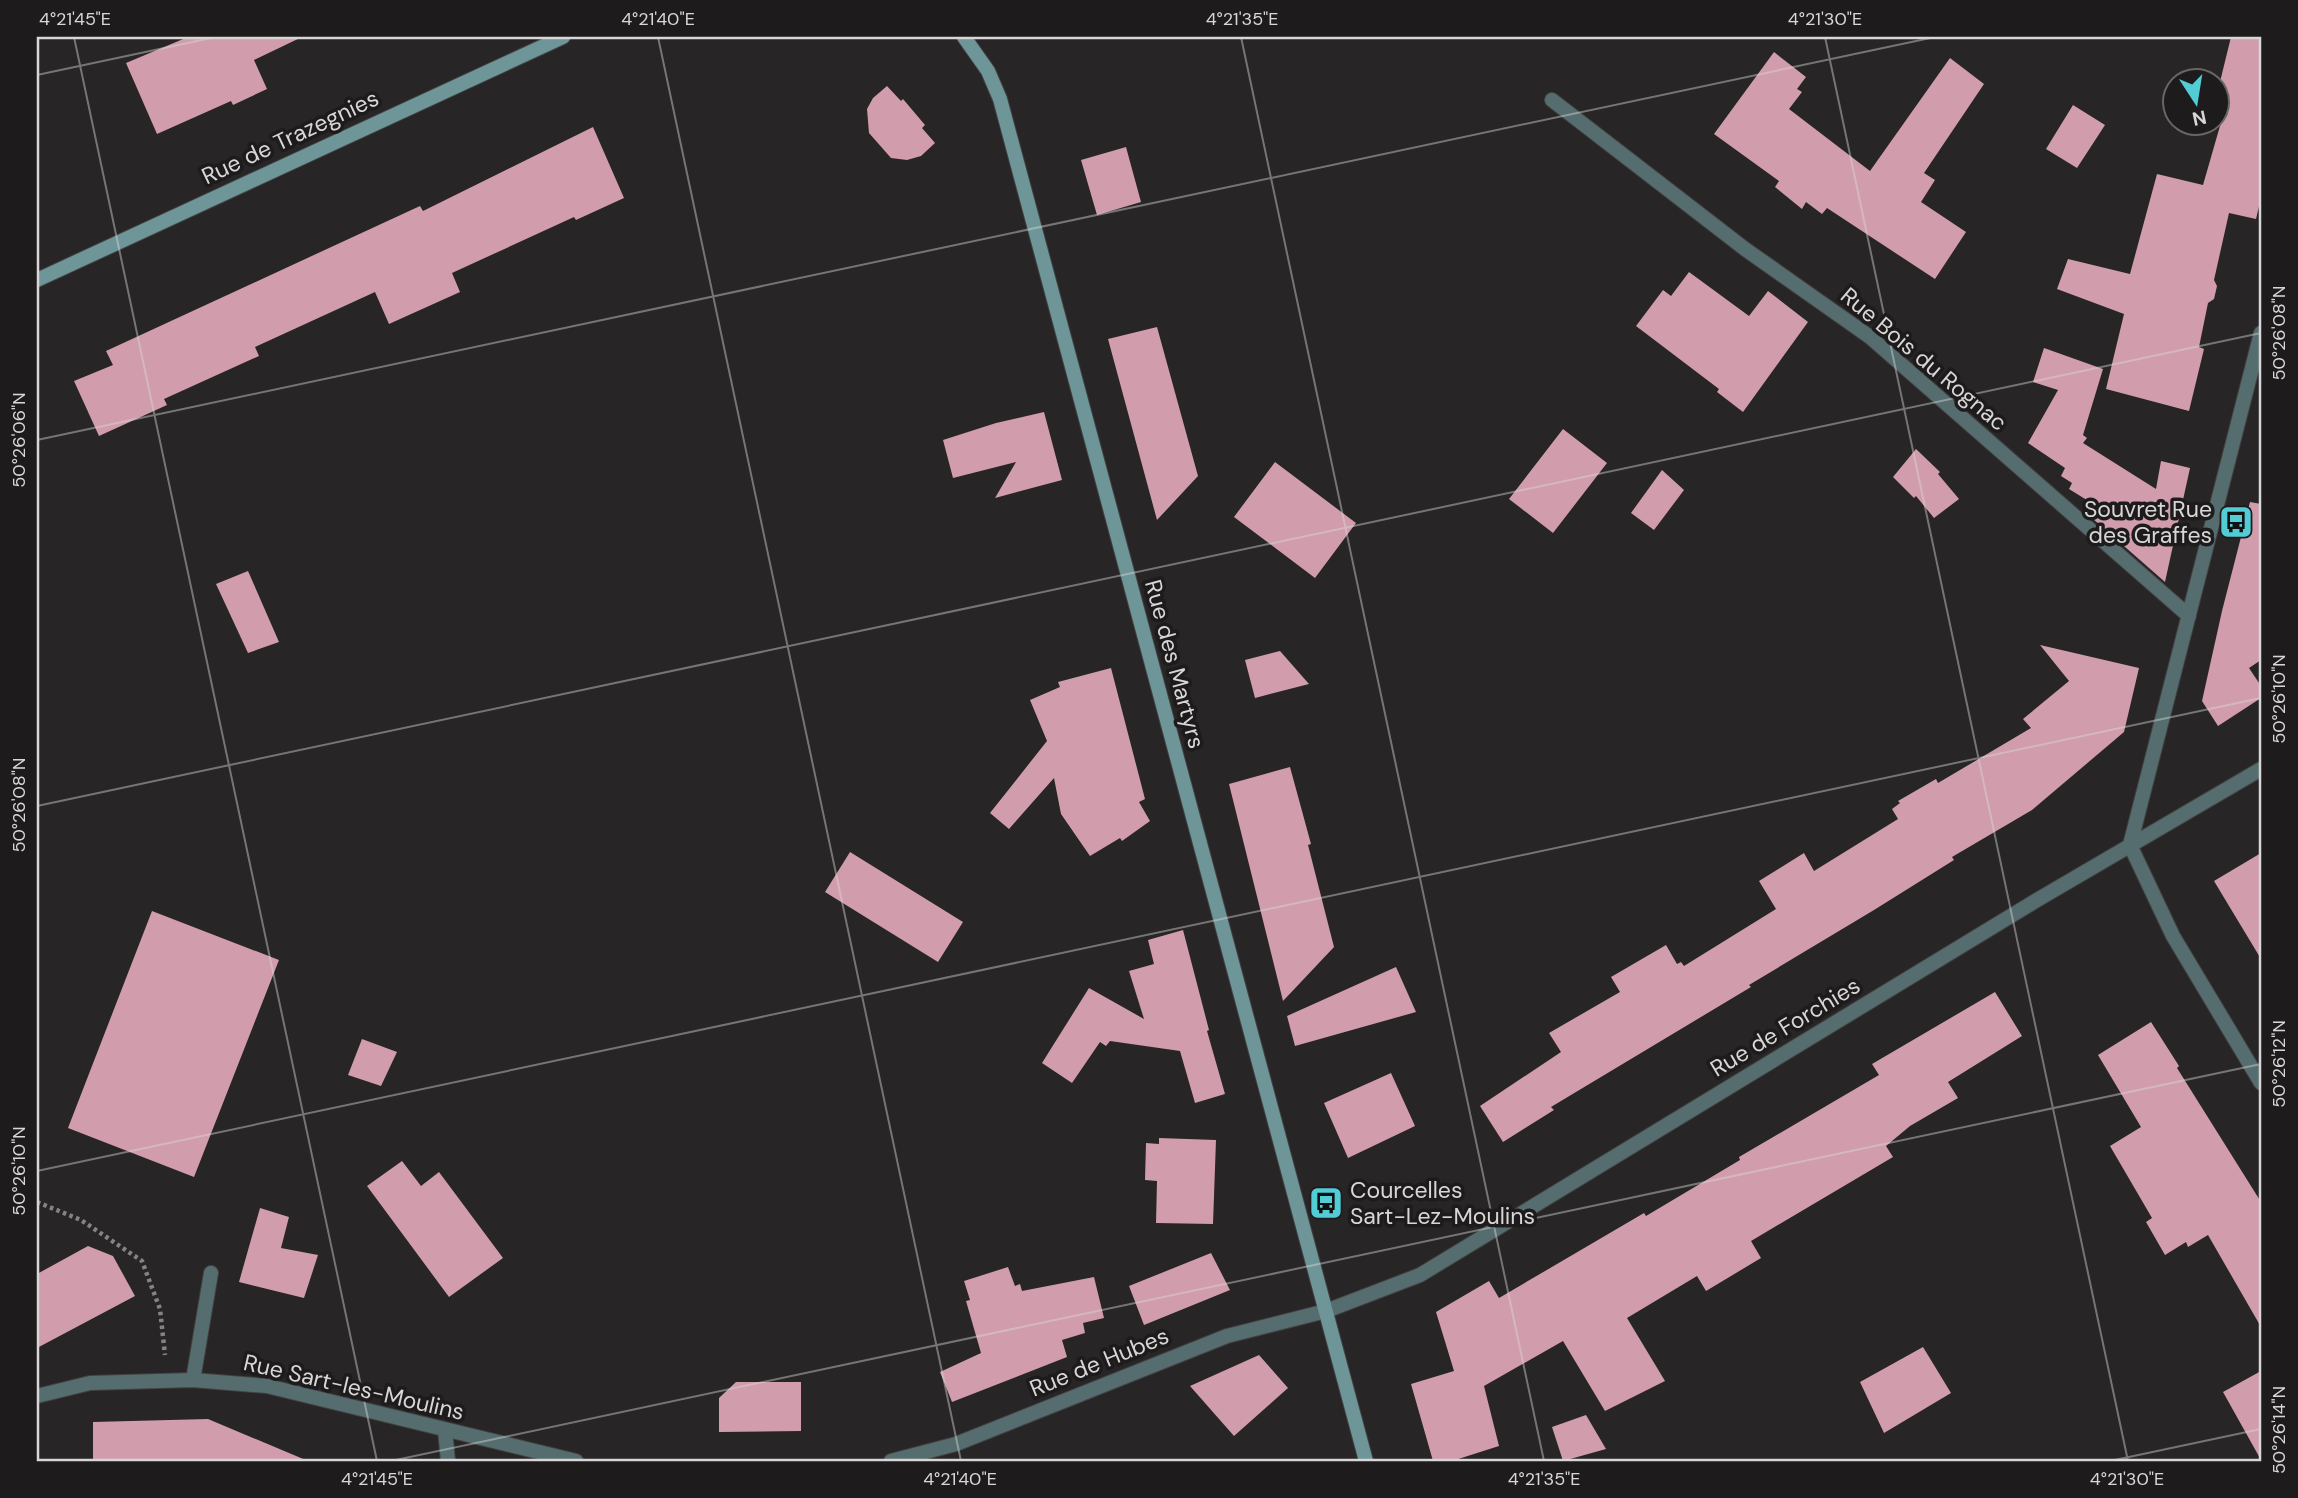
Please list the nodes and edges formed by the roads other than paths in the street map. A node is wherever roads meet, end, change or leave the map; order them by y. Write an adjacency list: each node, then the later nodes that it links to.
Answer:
1 (563, 37): 4 (main road, Rue de Trazegnies)
2 (964, 37): 11 (main road, Rue des Martyrs)
3 (1552, 100): 6 (street, Rue Bois du Rognac)
4 (37, 280)
5 (2261, 333): 6 (street)
6 (2189, 616): 8 (street)
7 (2261, 769): 8 (street, Rue de Forchies)
8 (2130, 845): 9 (street); 11 (street, Rue de Forchies)
9 (2261, 1083)
10 (211, 1273): 12 (street)
11 (1326, 1311): 17 (street, Rue de Hubes); 18 (main road, Rue des Martyrs)
12 (193, 1380): 13 (street, Rue Sart-les-Moulins); 14 (street, Rue Sart-les-Moulins)
13 (37, 1396)
14 (445, 1430): 15 (street); 16 (street, Rue Sart-les-Moulins)
15 (448, 1461)
16 (576, 1461)
17 (891, 1461)
18 (1366, 1461)

